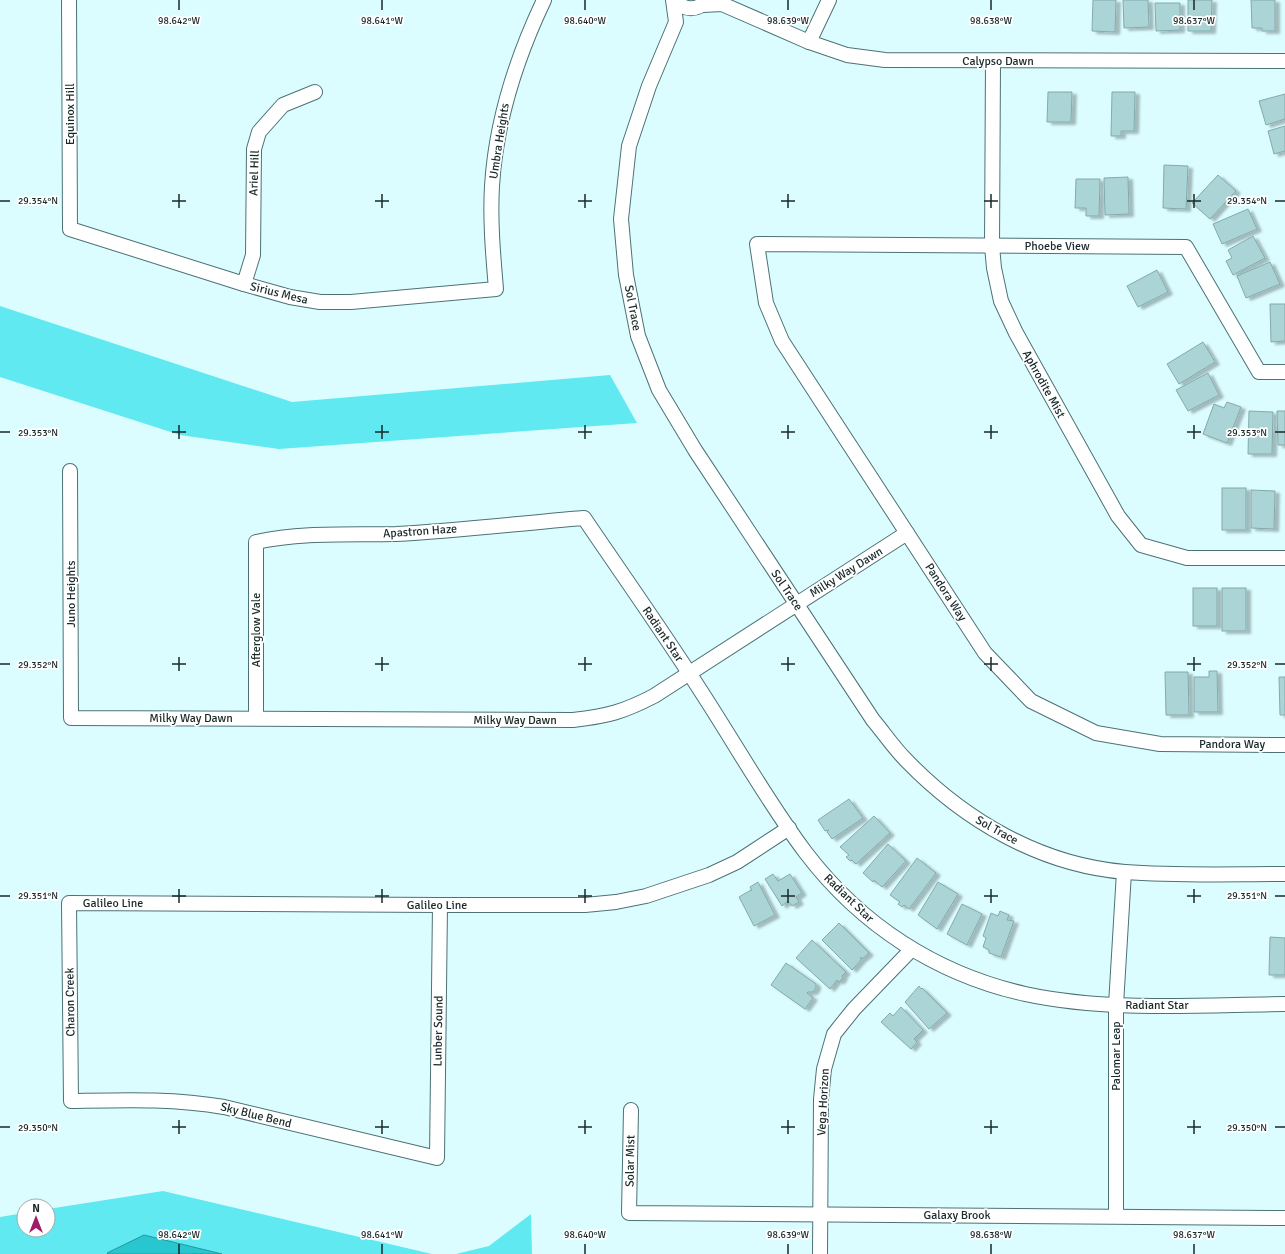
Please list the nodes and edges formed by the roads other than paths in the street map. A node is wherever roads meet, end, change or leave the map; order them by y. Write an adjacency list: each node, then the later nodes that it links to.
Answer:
1 (69, 0): 12 (street, Equinox Hill)
2 (544, 0): 16 (street, Umbra Heights)
3 (674, 0): 6 (street); 7 (street)
4 (829, 0): 8 (street)
5 (720, 2): 6 (street, Calypso Dawn); 8 (street, Calypso Dawn)
6 (703, 4): 7 (street)
7 (676, 22): 23 (street, Sol Trace)
8 (809, 42): 9 (street, Calypso Dawn)
9 (994, 60): 10 (street, Calypso Dawn); 14 (street, Aphrodite Mist)
10 (1285, 61)
11 (315, 92): 15 (street, Ariel Hill)
12 (70, 229): 15 (street, Sirius Mesa)
13 (757, 244): 14 (street, Phoebe View); 20 (street, Pandora Way)
14 (992, 246): 17 (street, Phoebe View); 22 (street, Aphrodite Mist)
15 (244, 284): 16 (street, Sirius Mesa)
16 (496, 289)
17 (1285, 372)
18 (70, 471): 25 (street, Juno Heights)
19 (584, 518): 21 (street, Apastron Haze); 24 (street, Radiant Star)
20 (907, 533): 23 (street, Milky Way Dawn); 27 (street, Pandora Way)
21 (256, 542): 26 (street, Afterglow Vale)
22 (1285, 558)
23 (796, 603): 24 (street, Milky Way Dawn); 29 (street, Sol Trace)
24 (689, 672): 26 (street, Milky Way Dawn); 28 (street, Radiant Star)
25 (71, 718): 26 (street, Milky Way Dawn)
26 (256, 718)
27 (1285, 745)
28 (789, 828): 32 (street, Galileo Line); 33 (street, Radiant Star)
29 (1124, 872): 30 (street, Sol Trace); 35 (street, Palomar Leap)
30 (1285, 874)
31 (69, 903): 32 (street, Galileo Line); 36 (street, Charon Creek)
32 (440, 905): 38 (street, Lunber Sound)
33 (911, 950): 35 (street, Radiant Star); 40 (street, Vega Horizon)
34 (1285, 1004): 35 (street, Radiant Star)
35 (1116, 1005): 41 (street, Palomar Leap)
36 (71, 1101): 38 (street, Sky Blue Bend)
37 (631, 1110): 39 (street, Solar Mist)
38 (437, 1158)
39 (630, 1213): 40 (street, Galaxy Brook)
40 (820, 1214): 41 (street, Galaxy Brook); 43 (street, Vega Horizon)
41 (1116, 1216): 42 (street, Galaxy Brook)
42 (1285, 1218)
43 (820, 1254)

